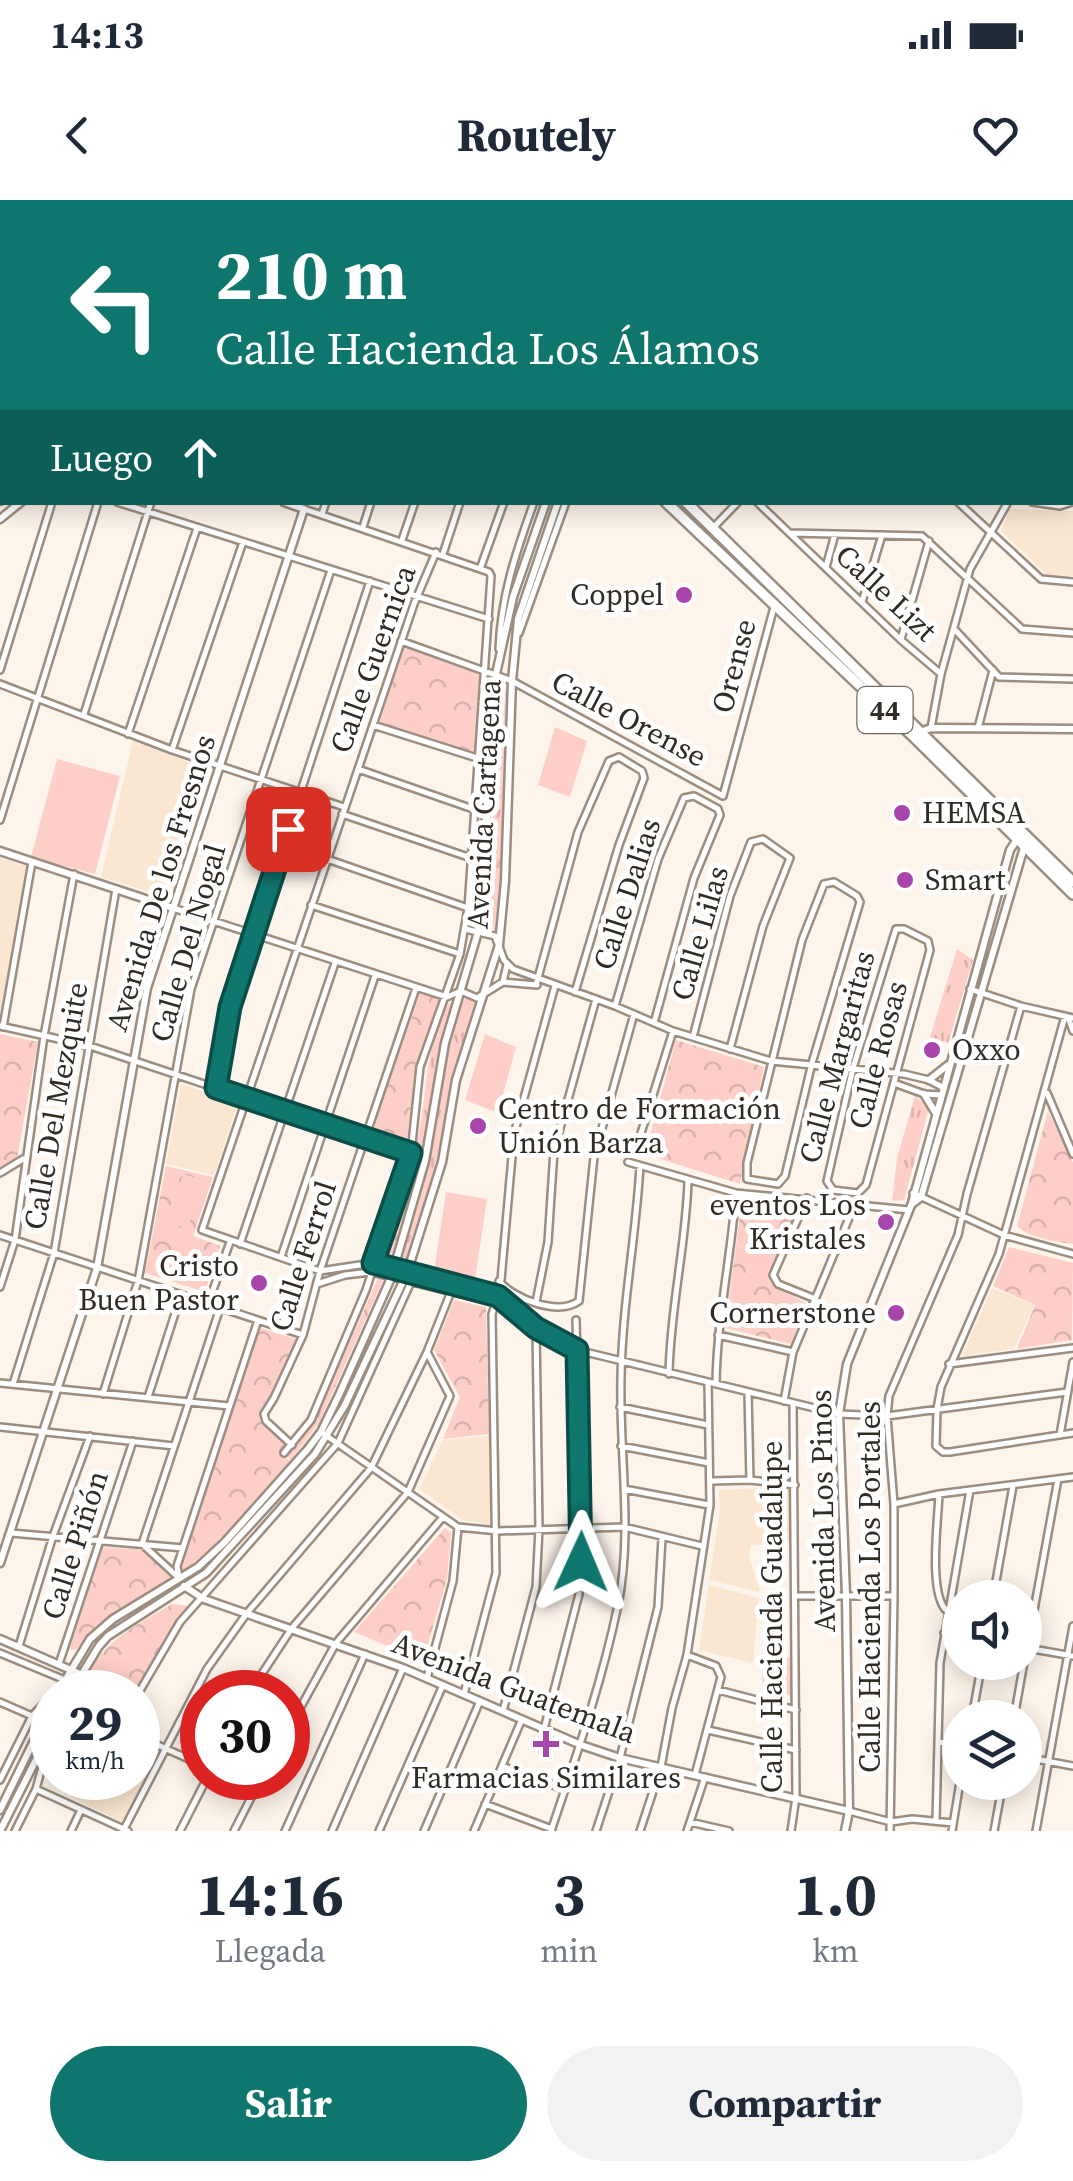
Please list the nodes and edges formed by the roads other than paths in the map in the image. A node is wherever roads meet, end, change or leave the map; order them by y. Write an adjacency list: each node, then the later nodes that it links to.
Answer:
1 (51, 505): 55 (street)
2 (97, 505): 63 (street)
3 (127, 505): 23 (street)
4 (151, 505): 23 (street)
5 (294, 505): 21 (street)
6 (325, 505): 24 (street)
7 (369, 505): 25 (street)
8 (414, 505): 32 (street)
9 (459, 505): 35 (street, Calle Guernica)
10 (503, 505): 38 (street)
11 (533, 505): 53 (street)
12 (545, 505): 53 (street, Avenida Cartagena)
13 (557, 505): 49 (street, Avenida Cartagena)
14 (565, 505): 49 (street)
15 (669, 505): 22 (main road, 44)
16 (689, 505): 27 (main road, 44)
17 (735, 505): 27 (street)
18 (760, 505): 29 (street, Calle Lizt)
19 (961, 505): 28 (street)
20 (1006, 505): 28 (street)
21 (304, 508): 24 (street); 36 (street, Avenida De los Fresnos)
22 (675, 511): 27 (main road); 45 (main road, 44)
23 (149, 512): 26 (street); 64 (street)
24 (322, 514): 25 (street)
25 (363, 527): 32 (street)
26 (197, 528): 34 (street); 69 (street)
27 (712, 528): 68 (main road, 44)
28 (991, 531): 40 (street); 42 (street)
29 (790, 533): 30 (street); 37 (street, Calle Lizt)
30 (835, 534): 31 (street); 37 (street)
31 (882, 535): 33 (street); 44 (street)
32 (402, 540): 35 (street)
33 (929, 541): 40 (street); 50 (street)
34 (242, 542): 36 (street); 70 (street)
35 (439, 553): 38 (street); 43 (street, Calle Guernica)
36 (289, 556): 39 (street); 72 (street, Avenida De los Fresnos)
37 (826, 567): 44 (street, Calle Lizt)
38 (480, 569): 46 (street)
39 (331, 570): 41 (street); 74 (street, Calle Del Nogal)
40 (968, 578): 47 (street); 48 (street)
41 (370, 581): 43 (street); 75 (street)
42 (1073, 582)
43 (416, 596): 46 (street); 51 (street, Calle Guernica)
44 (862, 602): 50 (street, Calle Lizt)
45 (774, 606): 68 (main road, 44); 76 (street, Orense)
46 (488, 619): 54 (street)
47 (955, 630): 56 (street); 57 (street)
48 (1073, 633)
49 (516, 640): 52 (street, Avenida Cartagena)
50 (901, 640): 57 (street, Calle Lizt)
51 (401, 642): 54 (street, Calle Orense); 65 (street, Calle Guernica)
52 (514, 656): 53 (street); 60 (street, Avenida Cartagena)
53 (498, 658): 58 (street, Avenida Cartagena)
54 (484, 669): 58 (street, Calle Orense); 71 (street)
55 (0, 670)
56 (993, 670): 59 (street); 66 (street)
57 (941, 674): 68 (street)
58 (495, 678): 60 (street, Calle Orense); 62 (street); 94 (street, Avenida Cartagena)
59 (1073, 680)
60 (512, 681): 62 (street, Avenida Cartagena); 76 (street, Calle Orense)
61 (0, 684): 63 (street)
62 (512, 692): 97 (street, Avenida Cartagena)
63 (37, 696): 64 (street); 79 (street)
64 (84, 714): 69 (street)
65 (372, 725): 71 (street); 73 (street, Calle Guernica)
66 (978, 728): 67 (street); 68 (street)
67 (1073, 729)
68 (922, 732): 80 (main road, 44)
69 (128, 734): 70 (street)
70 (172, 750): 72 (street)
71 (477, 758): 77 (street)
72 (219, 766): 74 (street); 90 (street, Avenida De los Fresnos)
73 (357, 768): 77 (street); 78 (street, Calle Guernica)
74 (262, 780): 75 (street); 92 (street, Calle Del Nogal)
75 (300, 793): 78 (street); 96 (street)
76 (722, 796)
77 (473, 809): 82 (street)
78 (343, 811): 82 (street); 84 (street, Calle Guernica)
79 (0, 820)
80 (1022, 840): 86 (main road, 44); 88 (main road, 44); 107 (street, Avenida Los Pinos); 111 (street, Avenida Los Pinos)
81 (0, 851): 83 (street)
82 (471, 858): 91 (street)
83 (32, 860): 85 (street); 119 (street)
84 (327, 860): 89 (street, Calle Guernica); 91 (street)
85 (74, 874): 87 (street); 122 (street)
86 (1073, 882)
87 (116, 889): 90 (street); 124 (street, Calle Del Mezquite)
88 (1073, 894)
89 (311, 905): 98 (street, Calle Guernica); 99 (street)
90 (173, 908): 92 (street); 126 (street, Avenida De los Fresnos)
91 (468, 908): 93 (street)
92 (213, 921): 96 (street); 133 (street, Calle Del Nogal)
93 (465, 929): 94 (street); 99 (street)
94 (478, 932): 97 (street); 108 (street, Avenida Cartagena)
95 (892, 933): 130 (street, Calle Margaritas); 132 (street, Calle Rosas)
96 (254, 936): 98 (street); 137 (street)
97 (499, 946): 101 (street); 109 (street, Avenida Cartagena)
98 (295, 950): 100 (street); 142 (street, Calle Guernica)
99 (460, 954): 112 (street)
100 (335, 963): 102 (street); 143 (street)
101 (506, 964): 103 (street); 104 (street)
102 (375, 976): 106 (street); 145 (street)
103 (539, 981): 104 (street); 105 (street); 110 (street)
104 (502, 982): 109 (street)
105 (555, 986): 110 (street); 185 (street)
106 (416, 988): 112 (street); 147 (street, Calle Ferrol)
107 (970, 989): 111 (street); 129 (street, Avenida Los Pinos)
108 (461, 991): 109 (street); 112 (street); 175 (street, Avenida Cartagena)
109 (485, 992): 176 (street, Avenida Cartagena)
110 (575, 992): 113 (street)
111 (980, 992): 115 (street); 141 (street, Avenida Los Pinos)
112 (447, 997): 148 (street)
113 (596, 999): 114 (street); 185 (street, Calle Dalias)
114 (615, 1006): 116 (street); 118 (street, Calle Dalias)
115 (1021, 1006): 117 (street); 161 (street, Calle Hacienda Los Portales)
116 (634, 1014): 118 (street); 146 (street)
117 (1068, 1017): 121 (street); 138 (street)
118 (654, 1023): 120 (street)
119 (1, 1026): 122 (street)
120 (673, 1031): 123 (street); 146 (street, Calle Lilas)
121 (1073, 1031)
122 (44, 1036): 124 (street); 150 (street)
123 (694, 1038): 125 (street); 125 (street, Calle Lilas)
124 (90, 1046): 126 (street); 167 (street, Calle Del Mezquite)
125 (730, 1050): 127 (street)
126 (132, 1061): 133 (street); 171 (street, Avenida De los Fresnos)
127 (771, 1061): 128 (street); 128 (street); 128 (street)
128 (812, 1063): 130 (street)
129 (948, 1064): 135 (street); 139 (street, Avenida Los Pinos)
130 (853, 1068): 131 (street); 155 (street, Calle Margaritas)
131 (884, 1074): 132 (street); 136 (street)
132 (896, 1074): 134 (street); 136 (street, Calle Rosas)
133 (174, 1075): 137 (street); 177 (street, Calle Del Nogal)
134 (919, 1078): 135 (street); 140 (street)
135 (929, 1080): 139 (street)
136 (894, 1083): 140 (street); 155 (street, Calle Rosas)
137 (216, 1088): 142 (street)
138 (1046, 1090): 149 (street); 163 (street)
139 (941, 1091): 140 (street); 141 (street); 144 (street, Avenida Los Pinos)
140 (920, 1092): 144 (street)
141 (951, 1094): 157 (street, Avenida Los Pinos)
142 (244, 1099): 143 (street); 165 (street, Calle Guernica)
143 (284, 1111): 145 (street); 166 (street)
144 (935, 1112): 157 (street, Avenida Los Pinos)
145 (324, 1125): 147 (street); 169 (street)
146 (599, 1137): 185 (street)
147 (365, 1138): 148 (street); 173 (street, Calle Ferrol)
148 (411, 1153): 170 (street)
149 (1073, 1154)
150 (24, 1158): 153 (street); 164 (street)
151 (628, 1162): 152 (street)
152 (640, 1166): 154 (street); 199 (street)
153 (0, 1173)
154 (688, 1181): 156 (street); 201 (street)
155 (833, 1190)
156 (736, 1193): 158 (street); 192 (street)
157 (917, 1195): 160 (street, Avenida Los Pinos); 161 (street)
158 (807, 1198): 159 (street); 184 (street)
159 (854, 1206): 160 (street); 184 (street, Calle Hacienda Guadalupe)
160 (911, 1207): 216 (street, Avenida Los Pinos)
161 (962, 1216): 163 (street); 217 (street, Calle Hacienda Los Portales)
162 (0, 1236): 164 (street)
163 (1004, 1236): 168 (street); 200 (street)
164 (15, 1240): 167 (street); 180 (street)
165 (230, 1242): 166 (street); 186 (street)
166 (240, 1245): 169 (street)
167 (54, 1253): 171 (street); 204 (street, Calle Del Mezquite)
168 (1073, 1254)
169 (280, 1258): 172 (street)
170 (373, 1263): 173 (street); 174 (street); 175 (street)
171 (97, 1268): 177 (street); 205 (street, Avenida De los Fresnos)
172 (310, 1268): 173 (street); 190 (street)
173 (320, 1271): 178 (street, Calle Ferrol)
174 (371, 1272): 175 (street); 178 (street); 227 (street)
175 (392, 1274): 176 (street); 222 (street, Avenida Cartagena)
176 (406, 1278): 179 (street); 181 (street); 222 (street, Avenida Cartagena); 226 (street)
177 (138, 1281): 182 (street); 208 (street, Calle Del Nogal)
178 (317, 1284): 193 (street, Calle Ferrol)
179 (454, 1284): 181 (street); 183 (street)
180 (0, 1287)
181 (451, 1292): 183 (street); 196 (street)
182 (181, 1295): 186 (street); 209 (street)
183 (496, 1299): 191 (street); 250 (street)
184 (814, 1299): 197 (street, Calle Hacienda Guadalupe)
185 (536, 1302)
186 (208, 1304): 187 (street)
187 (220, 1308): 188 (street); 211 (street)
188 (258, 1320): 190 (street); 213 (street)
189 (576, 1320): 195 (street)
190 (280, 1328): 193 (street)
191 (536, 1328): 195 (street); 248 (street)
192 (717, 1334): 197 (street); 203 (street)
193 (303, 1335): 227 (street, Calle Ferrol)
194 (1073, 1348): 200 (street)
195 (577, 1350): 199 (street); 249 (street)
196 (427, 1352): 232 (street); 241 (street)
197 (792, 1352): 210 (street, Calle Hacienda Guadalupe)
198 (1073, 1362): 207 (street)
199 (621, 1363): 201 (street); 214 (street)
200 (949, 1364): 215 (street)
201 (669, 1374): 203 (street)
202 (0, 1383): 204 (street)
203 (712, 1383): 206 (street); 218 (street)
204 (12, 1384): 205 (street)
205 (57, 1389): 208 (street); 220 (street, Avenida De los Fresnos)
206 (748, 1392): 210 (street); 235 (street)
207 (1067, 1392): 215 (street); 223 (street)
208 (103, 1394): 209 (street)
209 (147, 1398): 211 (street)
210 (784, 1401): 212 (street)
211 (188, 1403): 213 (street); 228 (street)
212 (793, 1404): 216 (street); 237 (street, Calle Hacienda Guadalupe)
213 (229, 1406): 257 (street)
214 (620, 1408): 218 (street); 229 (street)
215 (937, 1409): 217 (street); 223 (street)
216 (839, 1414): 217 (street); 264 (street, Avenida Los Pinos)
217 (887, 1416): 243 (street, Calle Hacienda Los Portales)
218 (708, 1425): 231 (street)
219 (0, 1427): 220 (street)
220 (44, 1431): 224 (street); 251 (street, Avenida De los Fresnos)
221 (1073, 1433): 223 (street)
222 (324, 1434): 226 (street); 259 (street, Avenida Cartagena); 263 (street, Avenida Cartagena)
223 (1060, 1435)
224 (90, 1436): 225 (street); 252 (street)
225 (133, 1441): 228 (street); 254 (street, Calle Piñón)
226 (338, 1443): 232 (street); 267 (street)
227 (292, 1445): 230 (street)
228 (174, 1446): 255 (street)
229 (621, 1446): 231 (street); 239 (street)
230 (284, 1453)
231 (709, 1462): 236 (street)
232 (371, 1468): 241 (street); 269 (street)
233 (1073, 1477): 234 (street)
234 (1058, 1479): 238 (street); 262 (street)
235 (750, 1480): 236 (street); 237 (street)
236 (711, 1482): 244 (street)
237 (796, 1485): 265 (street, Calle Hacienda Guadalupe)
238 (1013, 1486): 240 (street); 261 (street)
239 (624, 1489): 244 (street); 247 (street)
240 (970, 1490): 242 (street); 260 (street)
241 (408, 1492): 245 (street); 271 (street)
242 (938, 1494): 243 (street); 268 (street)
243 (894, 1504): 266 (street, Calle Hacienda Los Portales)
244 (710, 1506): 256 (street)
245 (442, 1517): 246 (street); 273 (street)
246 (458, 1527): 250 (street); 288 (street)
247 (624, 1528): 249 (street); 253 (street); 304 (street)
248 (539, 1529): 249 (street); 250 (street); 296 (street)
249 (582, 1530): 300 (street)
250 (498, 1531): 292 (street)
251 (10, 1532): 252 (street); 258 (street, Avenida De los Fresnos)
252 (53, 1536): 254 (street); 274 (street)
253 (662, 1538): 256 (street); 310 (street)
254 (101, 1540): 255 (street); 280 (street, Calle Piñón)
255 (142, 1544): 257 (street); 259 (street)
256 (702, 1546): 278 (street)
257 (182, 1548): 259 (street)
258 (0, 1563)
259 (180, 1578): 263 (street); 282 (street, Avenida Cartagena)
260 (953, 1580)
261 (997, 1580)
262 (1039, 1580)
263 (185, 1587): 267 (street, Avenida Guatemala); 283 (street, Avenida Cartagena)
264 (846, 1595): 265 (street); 266 (street); 331 (street, Avenida Los Pinos)
265 (797, 1596): 295 (street, Calle Hacienda Guadalupe)
266 (894, 1596): 334 (street, Calle Hacienda Los Portales)
267 (204, 1599): 269 (street, Avenida Guatemala); 284 (street)
268 (942, 1607)
269 (248, 1613): 271 (street, Avenida Guatemala); 306 (street)
270 (1073, 1626): 279 (street)
271 (292, 1628): 273 (street, Avenida Guatemala); 285 (street)
272 (0, 1639): 274 (street)
273 (336, 1643): 277 (street, Avenida Guatemala); 290 (street)
274 (18, 1647): 280 (street)
275 (1042, 1651): 279 (street)
276 (0, 1653): 286 (street)
277 (365, 1654): 281 (street, Avenida Guatemala); 343 (street)
278 (687, 1654): 291 (street); 315 (street)
279 (1070, 1656): 312 (street)
280 (59, 1664): 282 (street)
281 (404, 1668): 288 (street, Avenida Guatemala); 344 (street)
282 (71, 1669)
283 (83, 1670)
284 (152, 1670)
285 (264, 1670)
286 (30, 1672)
287 (942, 1677): 302 (street)
288 (427, 1678): 289 (street, Avenida Guatemala)
289 (443, 1685): 292 (street, Avenida Guatemala); 345 (street)
290 (310, 1690)
291 (718, 1690): 295 (street); 301 (street)
292 (464, 1694): 293 (street, Avenida Guatemala)
293 (480, 1701): 296 (street, Avenida Guatemala); 346 (street)
294 (0, 1702): 297 (street)
295 (796, 1710): 308 (street, Calle Hacienda Guadalupe)
296 (503, 1711): 298 (street, Avenida Guatemala)
297 (30, 1715)
298 (522, 1719): 300 (street, Avenida Guatemala); 313 (street)
299 (30, 1720): 319 (street)
300 (544, 1729): 304 (street, Avenida Guatemala)
301 (708, 1730): 308 (street); 317 (street)
302 (939, 1742): 303 (street); 332 (street)
303 (942, 1743)
304 (581, 1744): 310 (street, Avenida Guatemala); 320 (street)
305 (160, 1746): 306 (street)
306 (165, 1748): 309 (street); 336 (street)
307 (30, 1749): 329 (street)
308 (796, 1750): 321 (street, Calle Hacienda Guadalupe)
309 (180, 1755)
310 (620, 1758): 315 (street, Avenida Guatemala); 348 (street)
311 (1042, 1760): 312 (street)
312 (1050, 1762): 314 (street); 356 (street)
313 (502, 1766): 320 (street); 328 (street)
314 (1073, 1766)
315 (662, 1767): 317 (street, Avenida Guatemala); 349 (street)
316 (30, 1773): 338 (street)
317 (695, 1775): 318 (street, Avenida Guatemala)
318 (705, 1777): 321 (street, Avenida Guatemala); 333 (street)
319 (0, 1780)
320 (565, 1790): 337 (street)
321 (796, 1797): 331 (street, Avenida Guatemala); 352 (street, Calle Hacienda Guadalupe)
322 (30, 1800): 339 (street)
323 (60, 1800): 330 (street)
324 (196, 1800): 341 (street)
325 (249, 1800): 342 (street)
326 (957, 1800): 335 (street)
327 (1000, 1800): 355 (street)
328 (485, 1804): 337 (street); 347 (street)
329 (0, 1810)
330 (81, 1810): 336 (street); 340 (street)
331 (849, 1810): 334 (street, Avenida Guatemala); 353 (street, Avenida Los Pinos)
332 (936, 1821): 334 (street, Avenida Guatemala); 335 (street, Avenida Guatemala)
333 (690, 1822): 350 (street); 351 (street)
334 (892, 1822): 354 (street, Calle Hacienda Los Portales)
335 (952, 1827)
336 (125, 1830)
337 (552, 1830)
338 (0, 1831)
339 (15, 1831)
340 (70, 1831)
341 (180, 1831)
342 (234, 1831)
343 (284, 1831)
344 (332, 1831)
345 (379, 1831)
346 (424, 1831)
347 (474, 1831)
348 (596, 1831)
349 (640, 1831)
350 (687, 1831)
351 (729, 1831)
352 (791, 1831)
353 (845, 1831)
354 (890, 1831)
355 (994, 1831)
356 (1036, 1831)

